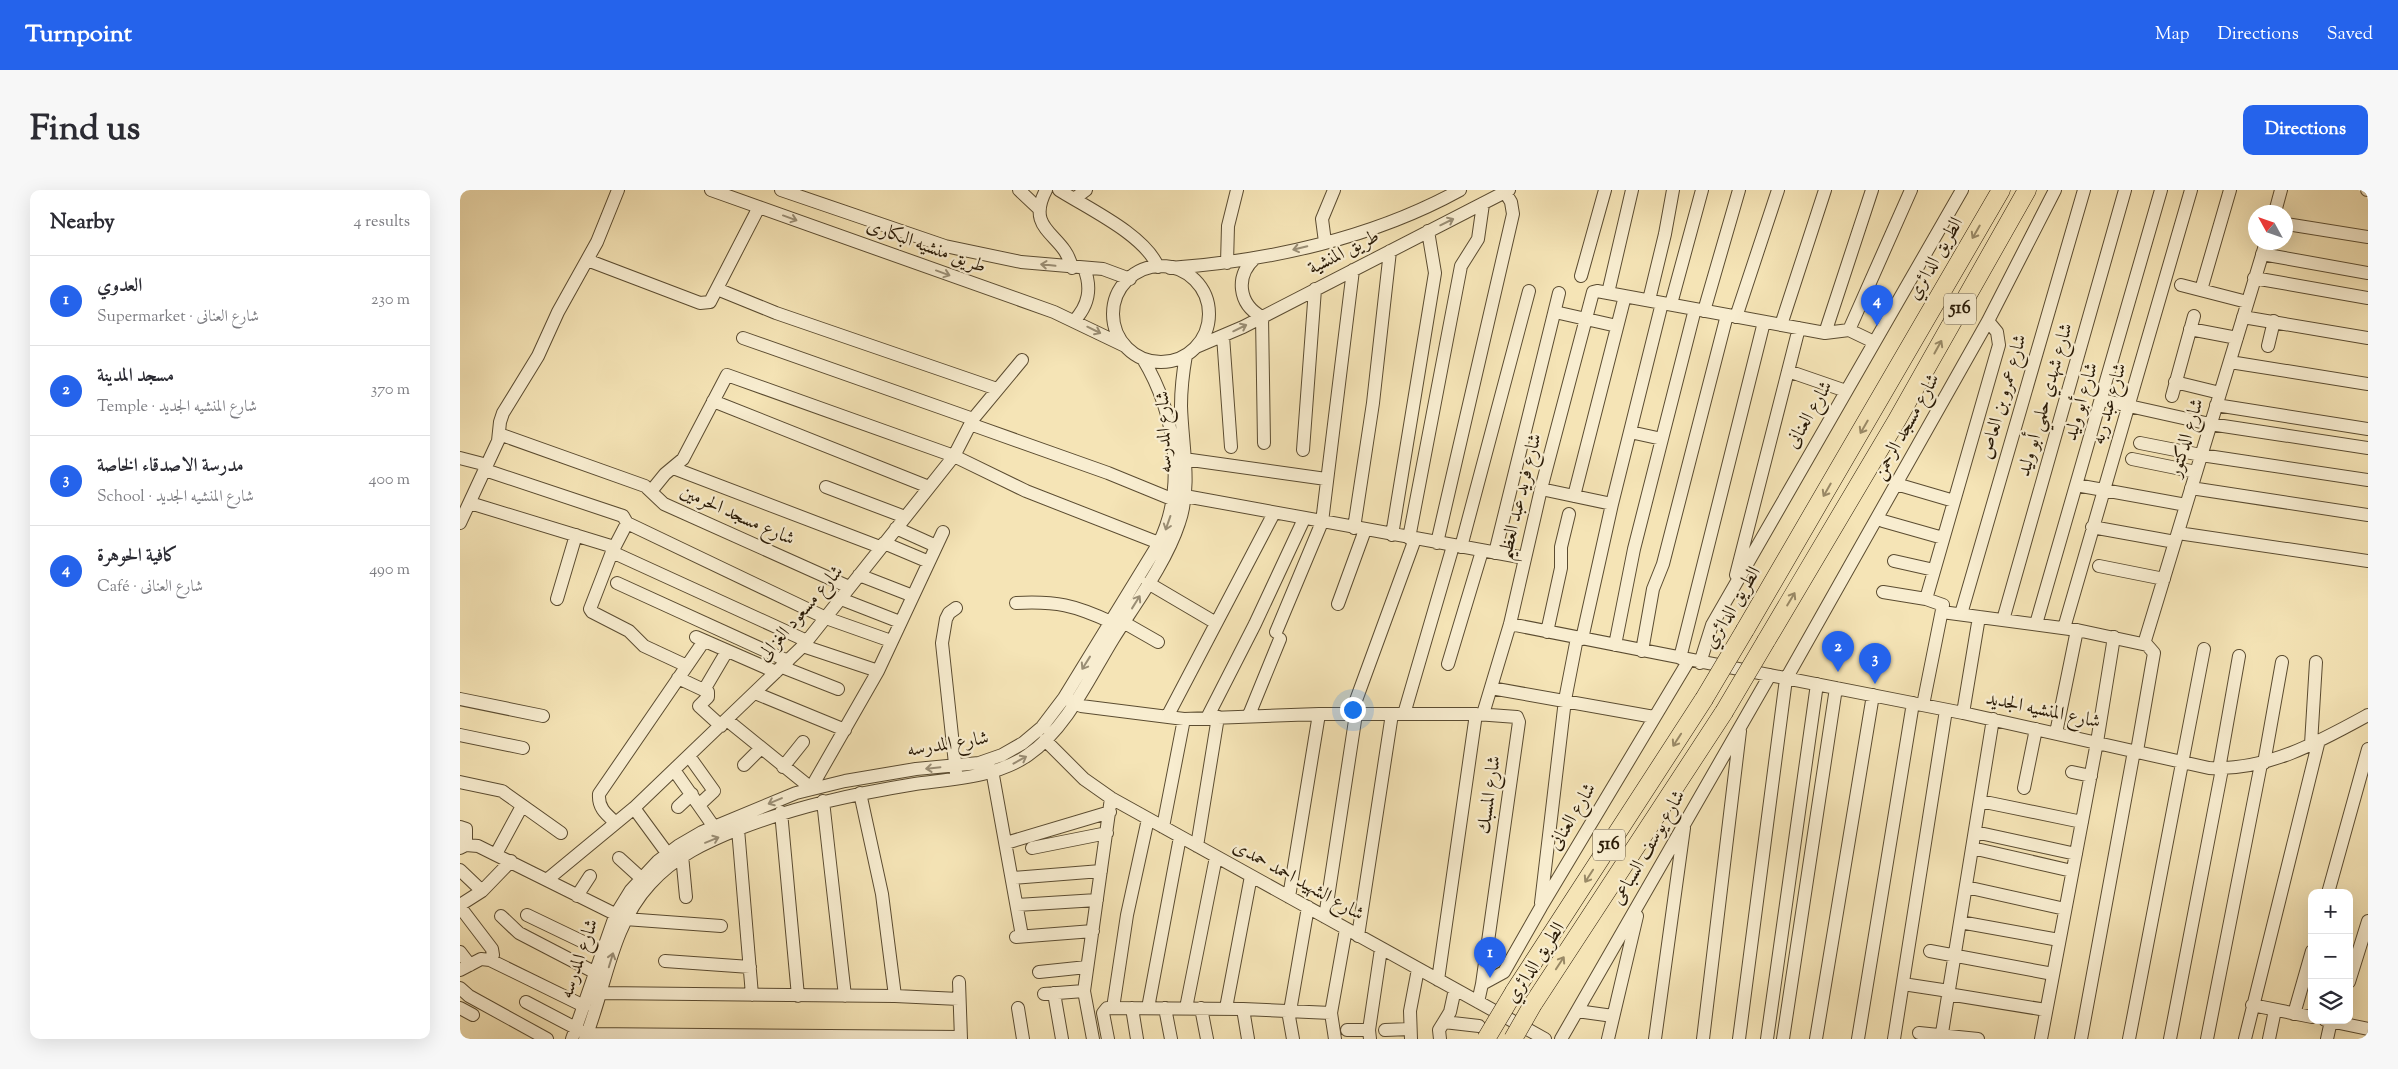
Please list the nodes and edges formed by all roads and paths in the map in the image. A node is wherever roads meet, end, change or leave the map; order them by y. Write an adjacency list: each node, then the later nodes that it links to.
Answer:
1 (618, 190): 44 (street)
2 (711, 190): 34 (street, طريق منشيه البكارى)
3 (781, 190): 47 (street, طريق منشيه البكارى, one-way to 3)
4 (1019, 190): 35 (street)
5 (1046, 190): 35 (street)
6 (1059, 190): 31 (street)
7 (1086, 190): 31 (street)
8 (1237, 190): 45 (street)
9 (1334, 190): 39 (street)
10 (1460, 190): 39 (street, طريق المنشية)
11 (1605, 190): 50 (street)
12 (1632, 190): 58 (street, شارع فريد عبد العظيم)
13 (1673, 190): 62 (street)
14 (1702, 190): 64 (street)
15 (1739, 190): 65 (street)
16 (1778, 190): 67 (street)
17 (1825, 190): 75 (street)
18 (1872, 190): 79 (street)
19 (1911, 190): 78 (street)
20 (1962, 190): 84 (street, شارع العنانى)
21 (2001, 190): 392 (highway, الطريق الدائري / 516, one-way to 392, bridge)
22 (2055, 190): 72 (street, شارع مسجد الرحمن)
23 (2084, 190): 182 (street, شارع عمرو بن العاص)
24 (2125, 190): 185 (street, شارع شهدي حلمي أبو وليد)
25 (2161, 190): 98 (street, شارع أبو وليد)
26 (2191, 190): 100 (street, شارع عبد ربه)
27 (2230, 190): 56 (street)
28 (2281, 190): 33 (street)
29 (1507, 191): 32 (street, طريق المنشية); 155 (street)
30 (2025, 194): 413 (highway, الطريق الدائري / 516, one-way to 30, bridge)
31 (1074, 199): 46 (street)
32 (1483, 204): 37 (street, طريق المنشية, one-way to 32); 152 (street)
33 (2276, 205)
34 (759, 207): 54 (street); 71 (street, طريق منشيه البكارى, one-way to 71)
35 (1038, 208): 47 (street)
36 (2293, 225): 38 (street)
37 (1428, 231): 42 (street, طريق المنشية); 150 (street)
38 (2368, 237)
39 (1325, 242): 43 (street, طريق المنشية, one-way to 43)
40 (2263, 250): 51 (street, شارع الدكتور)
41 (2272, 250): 49 (street)
42 (1390, 251): 48 (street, طريق المنشية); 147 (street)
43 (1255, 258): 45 (street, طريق المنشية); 68 (street)
44 (587, 260): 54 (street); 105 (street)
45 (1227, 263): 46 (street, طريق المنشية)
46 (1164, 267): 52 (street); 87 (street)
47 (1078, 268): 52 (street, طريق منشيه البكارى); 71 (street)
48 (1352, 270): 55 (street, طريق المنشية); 120 (street)
49 (2368, 273)
50 (1581, 276)
51 (2254, 278): 61 (street); 63 (street, شارع الدكتور)
52 (1130, 279): 85 (street)
53 (2181, 285): 56 (street)
54 (717, 288): 94 (street)
55 (1315, 289): 68 (street, طريق المنشية); 111 (street)
56 (2201, 290): 63 (street)
57 (1529, 291): 158 (street)
58 (1602, 292): 60 (street); 70 (street, شارع فريد عبد العظيم)
59 (1559, 293): 66 (street)
60 (1625, 296): 62 (street); 76 (street)
61 (2368, 298)
62 (1649, 300): 64 (street)
63 (2247, 302): 69 (street, شارع الدكتور)
64 (1667, 304): 65 (street); 104 (street)
65 (1700, 310): 67 (street); 106 (street)
66 (1555, 312): 70 (street); 160 (street)
67 (1732, 316): 74 (street); 202 (street)
68 (1262, 317): 80 (street, طريق المنشية, one-way to 68); 107 (street)
69 (2243, 317): 73 (street); 82 (street, شارع الدكتور)
70 (1585, 319): 76 (street); 127 (street, شارع فريد عبد العظيم)
71 (1074, 320): 85 (street, طريق منشيه البكارى, one-way to 85)
72 (1988, 321): 122 (street, شارع مسجد الرحمن); 132 (street)
73 (2274, 321): 83 (street); 86 (street)
74 (1764, 322): 75 (street); 204 (street)
75 (1781, 325): 77 (street)
76 (1617, 326): 130 (street)
77 (1799, 328): 79 (street); 91 (street)
78 (1849, 330): 79 (street); 84 (street)
79 (1825, 333)
80 (1223, 336): 87 (street, طريق المنشية); 109 (street)
81 (743, 338): 101 (street)
82 (2237, 338): 90 (street, شارع الدكتور); 92 (street)
83 (2368, 338)
84 (1874, 342): 95 (street, شارع العنانى)
85 (1125, 346): 88 (street)
86 (2268, 346)
87 (1191, 351): 88 (street); 115 (street, شارع المدرسه)
88 (1143, 359): 131 (street, شارع المدرسه)
89 (1022, 360): 94 (street, شارع مسعود الغزالى)
90 (2230, 362): 93 (street); 97 (street, شارع الدكتور)
91 (1788, 371): 95 (street); 172 (street)
92 (2175, 382): 96 (street); 97 (street)
93 (2368, 384)
94 (997, 389): 101 (street, شارع مسعود الغزالى)
95 (1846, 391): 172 (street, شارع العنانى)
96 (2172, 396)
97 (2218, 399): 102 (street, شارع الدكتور); 103 (street)
98 (2102, 400): 100 (street); 123 (street, شارع أبو وليد)
99 (713, 402): 113 (street); 118 (street); 125 (street)
100 (2129, 406): 102 (street); 129 (street, شارع عبد ربه)
101 (972, 422): 113 (street, شارع مسعود الغزالى); 131 (street)
102 (2210, 424): 110 (street); 112 (street, شارع الدكتور)
103 (2368, 429)
104 (1630, 432): 106 (street); 134 (street)
105 (500, 434): 117 (street); 128 (street, شارع مسجد الحرمين)
106 (1662, 439): 199 (street)
107 (1264, 443)
108 (2140, 443): 112 (street)
109 (1231, 446)
110 (2368, 448)
111 (1303, 450)
112 (2201, 455): 119 (street, شارع الدكتور); 121 (street)
113 (954, 456): 125 (street, شارع مسعود الغزالى); 154 (street)
114 (460, 458): 117 (street)
115 (1184, 459): 120 (street); 131 (street, شارع المدرسه)
116 (2132, 459): 119 (street)
117 (486, 467): 133 (street); 143 (street)
118 (673, 468): 128 (street); 156 (street)
119 (2196, 472): 126 (street, شارع الدكتور)
120 (1326, 479): 142 (street)
121 (2368, 480)
122 (1896, 484): 132 (street); 213 (street, شارع مسجد الرحمن)
123 (2076, 485): 129 (street); 190 (street, شارع أبو وليد)
124 (826, 487): 139 (street)
125 (929, 487): 139 (street, شارع مسعود الغزالى)
126 (2191, 488): 135 (street, شارع الدكتور); 138 (street)
127 (1541, 489): 130 (street); 161 (street, شارع فريد عبد العظيم)
128 (652, 490): 171 (street, شارع مسجد الحرمين)
129 (2104, 490): 135 (street); 145 (street, شارع عبد ربه)
130 (1574, 496): 134 (street)
131 (1180, 498): 136 (street); 154 (street, شارع المدرسه, one-way to 154); 170 (street, شارع المدرسه)
132 (1954, 500): 153 (street)
133 (470, 503): 144 (street); 149 (street)
134 (1612, 504): 194 (street)
135 (2186, 505): 151 (street, شارع الدكتور)
136 (1274, 513): 140 (street); 188 (street)
137 (1569, 514): 192 (street)
138 (2368, 514)
139 (905, 517): 146 (street, شارع مسعود الغزالى)
140 (1304, 519): 142 (street); 235 (street)
141 (1883, 521): 153 (street)
142 (1322, 522): 147 (street); 231 (street)
143 (627, 523): 159 (street); 184 (street)
144 (460, 524)
145 (2092, 527): 151 (street); 191 (street, شارع عبد ربه)
146 (896, 528): 156 (street, شارع مسعود الغزالى); 157 (street)
147 (1359, 529): 150 (street); 179 (street)
148 (943, 532): 157 (street)
149 (576, 535): 159 (street); 175 (street)
150 (1392, 535): 152 (street)
151 (2176, 537): 163 (street); 168 (street, شارع الدكتور)
152 (1412, 538): 155 (street); 228 (street)
153 (1943, 538): 166 (street)
154 (1159, 543): 187 (street, شارع المدرسه)
155 (1437, 543): 158 (street)
156 (882, 545): 164 (street); 167 (street, شارع مسعود الغزالى)
157 (936, 546): 164 (street)
158 (1457, 547): 160 (street); 229 (street)
159 (613, 549): 197 (street); 208 (street)
160 (1488, 552): 161 (street); 207 (street)
161 (1525, 558): 189 (street, شارع فريد عبد العظيم)
162 (1894, 561): 166 (street)
163 (2368, 561)
164 (928, 562): 174 (street)
165 (2099, 566): 168 (street)
166 (1934, 570): 177 (street)
167 (859, 575): 171 (street, شارع مسعود الغزالى); 174 (street)
168 (2164, 579): 198 (street, شارع الدكتور)
169 (617, 583): 209 (street)
170 (1148, 583): 187 (street, شارع المدرسه, one-way to 170); 188 (street)
171 (849, 587): 176 (street, شارع مسعود الغزالى)
172 (1731, 592): 204 (street, شارع العنانى)
173 (1883, 592): 177 (street)
174 (913, 596): 186 (street)
175 (557, 599)
176 (841, 599): 184 (street, شارع مسعود الغزالى); 186 (street)
177 (1926, 599): 181 (street)
178 (1016, 603): 187 (street)
179 (1338, 604)
180 (956, 608): 261 (street)
181 (1942, 612): 182 (street); 224 (street)
182 (1961, 614): 183 (street)
183 (1979, 617): 185 (street); 226 (street)
184 (826, 618): 195 (street); 197 (street, شارع مسعود الغزالى)
185 (2003, 620): 190 (street)
186 (900, 622): 195 (street)
187 (1117, 622): 196 (street); 223 (street, شارع المدرسه)
188 (1216, 623): 234 (street)
189 (1510, 624): 192 (street, شارع المنشيه الجديد); 215 (street, شارع فريد عبد العظيم)
190 (2036, 624): 191 (street)
191 (2071, 629): 193 (street); 243 (street, شارع عبد ربه)
192 (1548, 632): 194 (street, شارع المنشيه الجديد)
193 (2114, 637): 198 (street); 247 (street)
194 (1579, 638): 199 (street, شارع المنشيه الجديد); 222 (street)
195 (891, 641): 210 (street)
196 (1158, 642)
197 (805, 644): 209 (street, شارع مسعود الغزالى); 210 (street)
198 (2144, 644): 252 (street)
199 (1615, 645): 202 (street, شارع المنشيه الجديد)
200 (2204, 649): 254 (street)
201 (727, 651): 208 (street); 209 (street); 218 (street)
202 (1642, 651): 204 (street, شارع المنشيه الجديد)
203 (2239, 656): 258 (street)
204 (1690, 660): 211 (street, شارع المنشيه الجديد); 236 (street, شارع العنانى)
205 (2282, 662): 255 (street)
206 (2316, 662): 248 (street)
207 (1448, 664)
208 (687, 666): 212 (street)
209 (782, 667): 217 (street); 219 (street, شارع مسعود الغزالى)
210 (878, 670): 242 (street)
211 (1770, 675): 213 (street, شارع المنشيه الجديد); 240 (street, شارع يوسف السباعى)
212 (678, 678): 218 (street); 280 (street)
213 (1786, 679): 214 (street, شارع المنشيه الجديد); 419 (street)
214 (1817, 684): 216 (street, شارع المنشيه الجديد); 420 (street)
215 (1491, 688): 222 (street); 230 (street, شارع فريد عبد العظيم)
216 (1836, 688): 220 (street, شارع المنشيه الجديد); 421 (street)
217 (838, 689)
218 (704, 690): 239 (street)
219 (755, 693): 239 (street, شارع مسعود الغزالى); 242 (street)
220 (1873, 695): 224 (street, شارع المنشيه الجديد); 422 (street)
221 (460, 699): 233 (street)
222 (1565, 700): 236 (street); 320 (street)
223 (1069, 701): 234 (street, شارع المسبك); 245 (street, شارع المدرسه); 261 (street, شارع المدرسه)
224 (1918, 704): 225 (street, شارع المنشيه الجديد); 423 (street)
225 (1946, 710): 226 (street, شارع المنشيه الجديد); 352 (street)
226 (1962, 713): 238 (street, شارع المنشيه الجديد)
227 (1318, 714): 228 (street, شارع المسبك); 231 (street, شارع المسبك); 314 (street)
228 (1354, 714): 229 (street, شارع المسبك); 324 (street)
229 (1398, 714): 230 (street, شارع المسبك); 331 (street)
230 (1480, 714): 349 (street, شارع فريد عبد العظيم); 351 (street, شارع المسبك)
231 (1249, 715): 235 (street, شارع المسبك)
232 (2368, 715): 248 (street, شارع المنشيه الجديد)
233 (543, 716)
234 (1167, 717): 237 (street, شارع المسبك)
235 (1213, 717): 237 (street, شارع المسبك); 291 (street)
236 (1654, 717): 320 (street, شارع العنانى)
237 (1184, 719): 283 (street)
238 (1993, 719): 241 (street, شارع المنشيه الجديد); 271 (street)
239 (724, 723): 250 (street); 253 (street, شارع مسعود الغزالى)
240 (1741, 726): 278 (street, شارع يوسف السباعى); 418 (street)
241 (2036, 729): 243 (street, شارع المنشيه الجديد); 266 (street)
242 (845, 730): 265 (street)
243 (2056, 733): 247 (street, شارع المنشيه الجديد)
244 (460, 735): 249 (street)
245 (1045, 740): 260 (street, شارع المدرسه, one-way to 245); 268 (street, شارع الشهيد احمد حمدى)
246 (803, 742): 257 (street)
247 (2097, 742): 252 (street, شارع المنشيه الجديد); 263 (street)
248 (2315, 742): 255 (street, شارع المنشيه الجديد); 365 (street)
249 (523, 748)
250 (761, 748): 256 (street); 257 (street)
251 (2368, 749): 310 (street)
252 (2135, 751): 254 (street, شارع المنشيه الجديد); 427 (street)
253 (689, 756): 259 (street, شارع مسعود الغزالى); 269 (street)
254 (2183, 762): 258 (street, شارع المنشيه الجديد); 428 (street)
255 (2263, 763): 258 (street, شارع المنشيه الجديد); 430 (street)
256 (744, 765)
257 (783, 767): 265 (street)
258 (2221, 769): 429 (street)
259 (674, 770): 269 (street); 274 (street, شارع مسعود الغزالى)
260 (992, 770): 261 (street, شارع المدرسه); 289 (street)
261 (956, 772): 265 (street, شارع المدرسه, one-way to 265); 267 (street, شارع المدرسه)
262 (2072, 772): 263 (street)
263 (2091, 776): 279 (street)
264 (460, 782): 272 (street)
265 (811, 788): 282 (street, شارع المدرسه, one-way to 282)
266 (2024, 788)
267 (860, 793): 270 (street, شارع المدرسه); 361 (street)
268 (1112, 798): 276 (street); 277 (street, شارع الشهيد احمد حمدى)
269 (696, 799): 273 (street); 282 (street)
270 (823, 801): 275 (street, شارع المدرسه); 360 (street)
271 (1980, 802): 279 (street); 285 (street)
272 (522, 806): 286 (street); 295 (street)
273 (678, 806)
274 (634, 808): 280 (street, شارع مسعود الغزالى); 294 (street)
275 (782, 812): 284 (street, شارع المدرسه); 359 (street)
276 (1110, 812): 287 (street); 289 (street)
277 (1148, 819): 283 (street, شارع الشهيد احمد حمدى); 369 (street)
278 (1685, 821): 316 (street, شارع يوسف السباعى); 417 (street)
279 (2082, 822): 296 (street)
280 (616, 823): 308 (street, شارع مسعود الغزالى)
281 (460, 827): 290 (street)
282 (714, 827): 294 (street, شارع المدرسه)
283 (1163, 827): 288 (street, شارع الشهيد احمد حمدى)
284 (738, 829): 297 (street, شارع المدرسه, one-way to 284); 341 (street)
285 (1975, 832): 293 (street); 296 (street)
286 (561, 833)
287 (1107, 833): 292 (street); 302 (street)
288 (1180, 836): 291 (street, شارع الشهيد احمد حمدى); 371 (street)
289 (1006, 843): 307 (street)
290 (463, 846): 295 (street)
291 (1197, 846): 298 (street, شارع الشهيد احمد حمدى)
292 (1032, 848)
293 (1972, 848): 303 (street); 309 (street)
294 (667, 853): 306 (street, شارع المدرسه)
295 (496, 854): 300 (street)
296 (2076, 854): 303 (street)
297 (682, 855): 313 (street); 325 (street, شارع المدرسه)
298 (1216, 857): 305 (street, شارع الشهيد احمد حمدى); 373 (street)
299 (619, 858): 306 (street)
300 (512, 861): 308 (street); 311 (street)
301 (460, 870): 311 (street)
302 (1101, 871): 307 (street); 315 (street)
303 (2072, 871): 321 (street)
304 (590, 876): 312 (street)
305 (1251, 876): 314 (street, شارع الشهيد احمد حمدى); 375 (street)
306 (641, 878): 325 (street, شارع المدرسه)
307 (1012, 878): 317 (street)
308 (548, 879): 312 (street)
309 (1966, 887): 321 (street); 327 (street)
310 (2329, 889)
311 (482, 891): 318 (street)
312 (577, 896): 325 (street)
313 (686, 897)
314 (1289, 897): 319 (street, شارع الشهيد احمد حمدى)
315 (1097, 900): 317 (street); 330 (street)
316 (1640, 901): 380 (street, شارع يوسف السباعى); 384 (street)
317 (1016, 905): 330 (street)
318 (460, 906): 338 (street)
319 (1308, 907): 324 (street, شارع الشهيد احمد حمدى); 379 (street)
320 (1541, 907): 351 (street, شارع العنانى)
321 (2065, 909): 332 (street)
322 (527, 915): 334 (street)
323 (502, 916): 345 (street)
324 (1325, 917): 329 (street, شارع الشهيد احمد حمدى)
325 (620, 918): 328 (street); 334 (street, شارع المدرسه); 356 (street, شارع المدرسه, one-way to 325)
326 (2368, 920): 348 (street)
327 (1960, 922): 332 (street); 337 (street)
328 (721, 926)
329 (1346, 929): 331 (street, شارع الشهيد احمد حمدى); 381 (street)
330 (1093, 930): 342 (street)
331 (1358, 936): 333 (street, شارع الشهيد احمد حمدى)
332 (2059, 940): 347 (street)
333 (1381, 949): 344 (street, شارع الشهيد احمد حمدى); 394 (street)
334 (602, 951): 345 (street, شارع المدرسه)
335 (1930, 951): 337 (street)
336 (460, 952): 343 (street)
337 (1954, 955): 347 (street); 355 (street)
338 (490, 960): 343 (street); 366 (street)
339 (665, 961): 341 (street)
340 (2308, 965): 382 (street)
341 (750, 967): 358 (street)
342 (1087, 967): 346 (street); 354 (street)
343 (465, 968)
344 (1418, 969): 349 (street, شارع الشهيد احمد حمدى); 395 (street)
345 (594, 972): 366 (street, شارع المدرسه)
346 (1039, 972)
347 (2053, 974): 377 (street)
348 (2350, 979)
349 (1438, 980): 353 (street, شارع الشهيد احمد حمدى)
350 (959, 982): 362 (street)
351 (1482, 984): 364 (street, شارع المسبك)
352 (1903, 984): 355 (street); 424 (street)
353 (1455, 989): 364 (street, شارع الشهيد احمد حمدى); 386 (street)
354 (1084, 991): 403 (street); 404 (street)
355 (1949, 992): 377 (street); 400 (street)
356 (601, 993): 358 (street); 396 (street, شارع المدرسه)
357 (462, 994): 401 (street)
358 (752, 995): 359 (street)
359 (798, 996): 360 (street)
360 (845, 996): 361 (street)
361 (895, 996): 362 (street)
362 (960, 999): 399 (street)
363 (526, 1002): 396 (street)
364 (1478, 1002): 414 (street, شارع الشهيد احمد حمدى)
365 (2252, 1005): 378 (street); 431 (street)
366 (584, 1006): 396 (street, شارع المدرسه)
367 (460, 1008): 383 (street)
368 (1018, 1008): 402 (street)
369 (1113, 1008): 370 (street); 405 (street)
370 (1132, 1008): 371 (street); 406 (street)
371 (1148, 1008): 372 (street)
372 (1165, 1008): 373 (street); 407 (street)
373 (1186, 1008): 374 (street)
374 (1202, 1008): 375 (street); 408 (street)
375 (1226, 1008): 376 (street)
376 (1243, 1008): 379 (street); 409 (street)
377 (2046, 1010): 426 (street)
378 (2275, 1010): 382 (street); 432 (street)
379 (1289, 1011): 381 (street); 410 (street)
380 (1577, 1011): 384 (street); 415 (street, شارع يوسف السباعى)
381 (1331, 1013): 411 (street)
382 (2294, 1014): 385 (street)
383 (473, 1015)
384 (1614, 1016): 416 (street)
385 (2308, 1016)
386 (1444, 1022): 392 (street); 412 (street)
387 (2332, 1024): 433 (street)
388 (2346, 1024): 389 (street)
389 (2368, 1029)
390 (1347, 1030): 394 (street)
391 (1385, 1030): 395 (street)
392 (1483, 1033)
393 (1919, 1033): 400 (street)
394 (1369, 1034)
395 (1410, 1034)
396 (580, 1035): 397 (street)
397 (679, 1037): 398 (street)
398 (860, 1038): 399 (street)
399 (961, 1038)
400 (1941, 1038): 425 (street)
401 (547, 1039)
402 (1023, 1039)
403 (1062, 1039)
404 (1093, 1039)
405 (1108, 1039)
406 (1138, 1039)
407 (1171, 1039)
408 (1207, 1039)
409 (1248, 1039)
410 (1293, 1039)
411 (1335, 1039)
412 (1440, 1039)
413 (1514, 1039)
414 (1545, 1039)
415 (1561, 1039)
416 (1608, 1039)
417 (1655, 1039)
418 (1703, 1039)
419 (1739, 1039)
420 (1767, 1039)
421 (1783, 1039)
422 (1816, 1039)
423 (1858, 1039)
424 (1894, 1039)
425 (1978, 1039)
426 (2041, 1039)
427 (2081, 1039)
428 (2129, 1039)
429 (2170, 1039)
430 (2207, 1039)
431 (2245, 1039)
432 (2270, 1039)
433 (2327, 1039)

